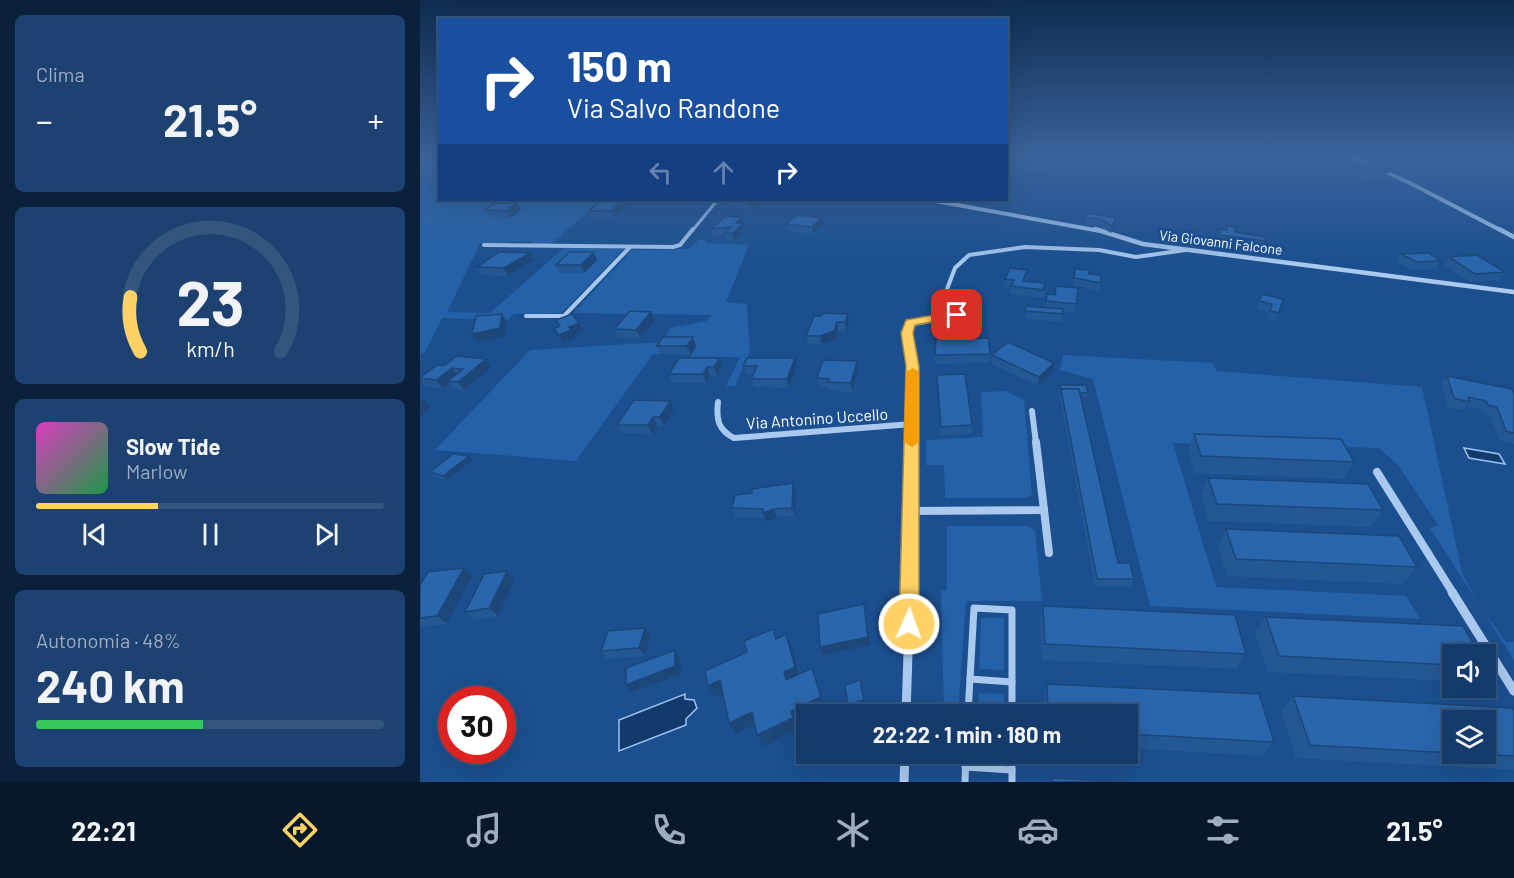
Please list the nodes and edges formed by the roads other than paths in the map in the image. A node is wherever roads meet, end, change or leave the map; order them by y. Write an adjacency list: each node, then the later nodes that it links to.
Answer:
1 (1428, 192): 4 (street)
2 (720, 201): 6 (lane)
3 (934, 201): 7 (street, Via Giovanni Falcone)
4 (1514, 237)
5 (484, 245): 6 (lane)
6 (630, 247): 10 (lane)
7 (1189, 250): 8 (street, Via Giovanni Falcone); 9 (lane)
8 (1514, 292)
9 (957, 315): 13 (street)
10 (526, 316)
11 (718, 402): 13 (street, Via Antonino Uccello)
12 (1032, 411): 15 (street)
13 (912, 424): 16 (street)
14 (1377, 472): 20 (street)
15 (1044, 510): 16 (street); 17 (street)
16 (912, 512): 21 (street)
17 (1049, 553)
18 (970, 679): 19 (lane); 19 (lane); 22 (lane)
19 (1012, 682): 23 (lane)
20 (1514, 691)
21 (906, 704)
22 (969, 704)
23 (1012, 704)
24 (905, 764): 28 (street)
25 (1012, 764): 27 (lane)
26 (966, 767): 27 (lane); 29 (lane)
27 (1012, 770): 30 (lane)
28 (904, 782)
29 (965, 782)
30 (1012, 782)

